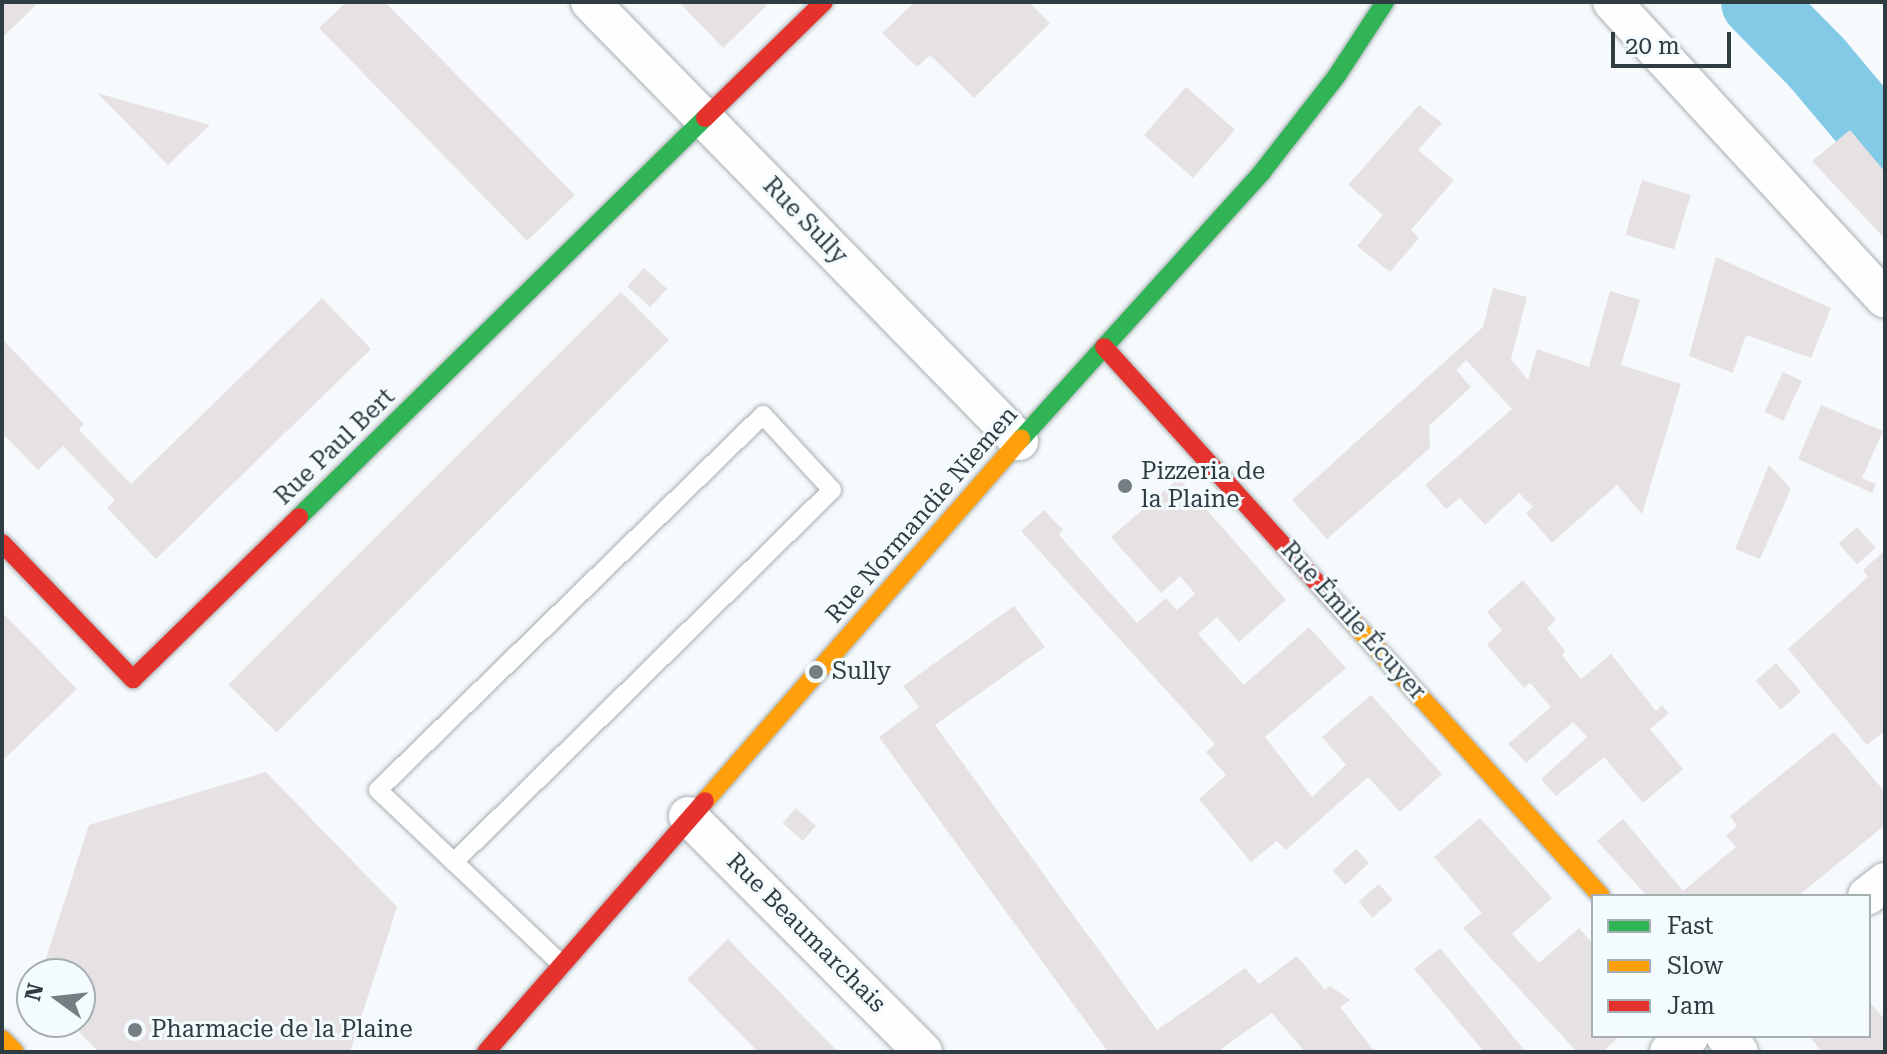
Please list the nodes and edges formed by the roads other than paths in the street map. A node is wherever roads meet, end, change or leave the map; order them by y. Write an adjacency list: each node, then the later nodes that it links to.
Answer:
1 (590, 2): 5 (street, Rue Sully)
2 (824, 2): 5 (street)
3 (1385, 2): 7 (street, Rue Normandie Niemen)
4 (1612, 2): 6 (street)
5 (705, 119): 8 (street, Rue Sully); 9 (street, Rue Paul Bert)
6 (1885, 299)
7 (1104, 347): 8 (street, Rue Normandie Niemen); 12 (street, Rue Émile Écuyer)
8 (1019, 441): 10 (street, Rue Normandie Niemen)
9 (2, 543)
10 (688, 816): 13 (street, Rue Normandie Niemen); 18 (street, Rue Beaumarchais)
11 (454, 862): 11 (lane); 13 (lane)
12 (1599, 894)
13 (561, 964): 17 (street, Rue Normandie Niemen)
14 (1687, 1038): 19 (street)
15 (2, 1039): 16 (street)
16 (15, 1052)
17 (486, 1052)
18 (923, 1052)
19 (1669, 1052)

